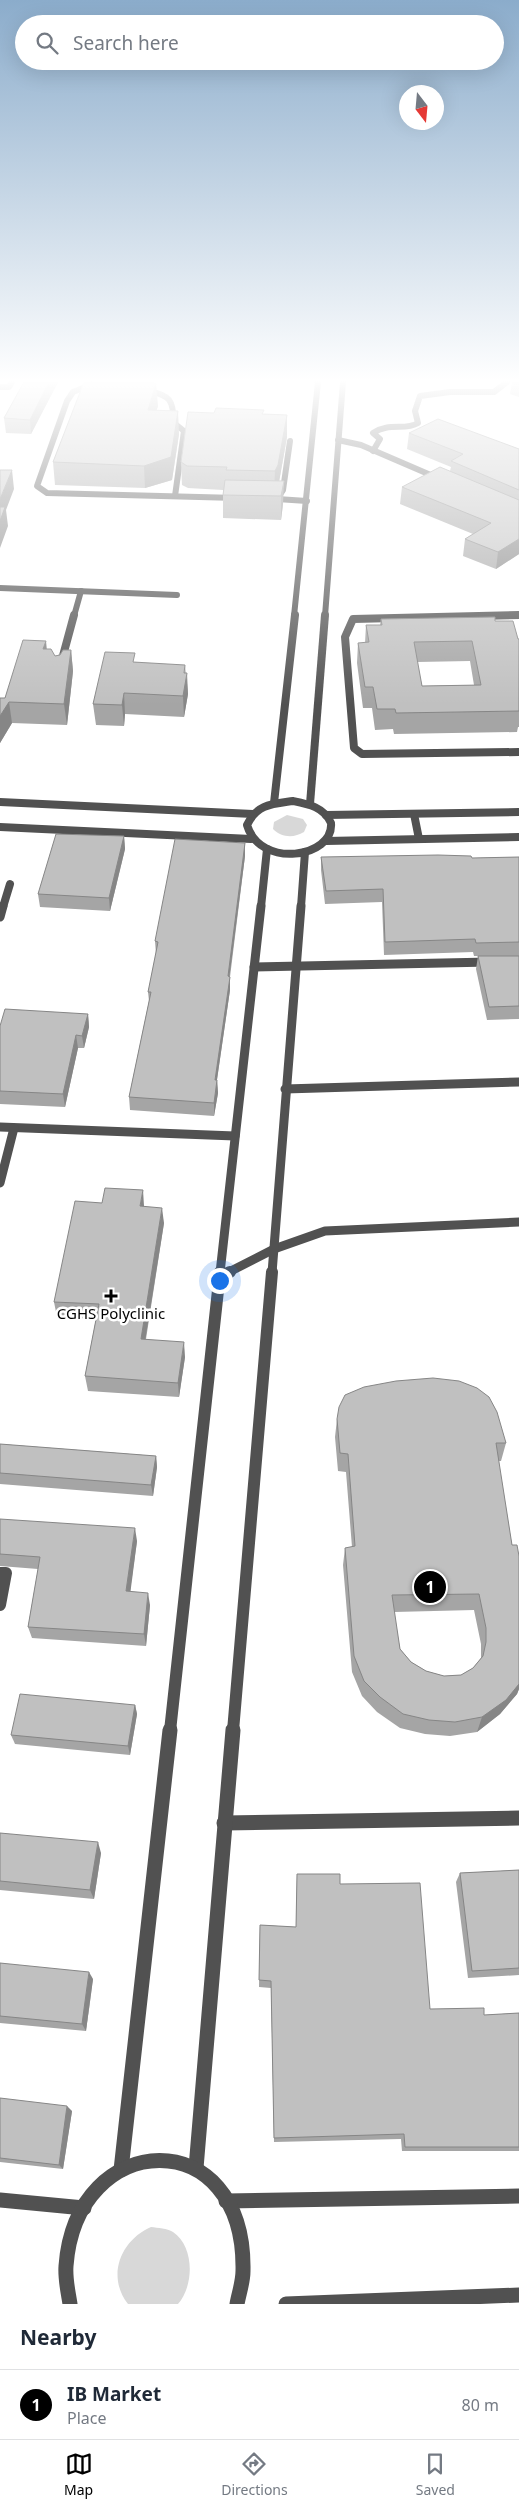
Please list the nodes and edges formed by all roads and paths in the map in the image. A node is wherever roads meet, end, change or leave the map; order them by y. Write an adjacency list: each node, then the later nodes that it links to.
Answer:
1 (42, 490): 6 (street)
2 (175, 490): 6 (street)
3 (283, 490): 9 (street)
4 (308, 490): 10 (street)
5 (334, 490): 19 (street)
6 (175, 496): 7 (street)
7 (240, 498)
8 (268, 499): 9 (street)
9 (278, 499): 10 (street)
10 (307, 501): 18 (street)
11 (0, 588): 12 (street)
12 (80, 591): 13 (street); 15 (street)
13 (177, 595)
14 (519, 615): 16 (street)
15 (59, 671)
16 (519, 752)
17 (0, 802): 21 (street)
18 (274, 803): 19 (street); 21 (street)
19 (310, 804): 23 (street)
20 (519, 812): 22 (street)
21 (253, 814): 26 (street)
22 (414, 814): 23 (street); 27 (street)
23 (326, 815): 28 (street)
24 (0, 827): 26 (street)
25 (519, 837): 27 (street)
26 (251, 839): 29 (street)
27 (419, 839): 28 (street)
28 (326, 841): 30 (street)
29 (267, 849): 30 (street); 35 (street)
30 (305, 852): 34 (street)
31 (10, 884): 32 (street)
32 (0, 917)
33 (500, 962): 34 (street)
34 (295, 966): 35 (street); 37 (street)
35 (254, 967): 40 (street)
36 (519, 1082): 37 (street)
37 (285, 1089): 43 (street)
38 (0, 1127): 39 (street)
39 (14, 1128): 40 (street); 41 (street)
40 (235, 1136): 44 (street)
41 (0, 1183)
42 (519, 1222): 43 (street)
43 (274, 1249): 44 (street); 48 (street)
44 (219, 1277): 50 (street)
45 (0, 1572): 46 (street)
46 (0, 1605)
47 (519, 1818): 48 (street)
48 (224, 1823): 49 (street)
49 (196, 2168): 50 (street); 53 (street)
50 (121, 2170): 54 (street)
51 (519, 2196): 53 (street)
52 (0, 2200): 54 (street)
53 (226, 2201): 57 (street)
54 (84, 2208): 56 (street)
55 (519, 2295): 58 (street)
56 (70, 2304)
57 (237, 2304)
58 (286, 2304)

